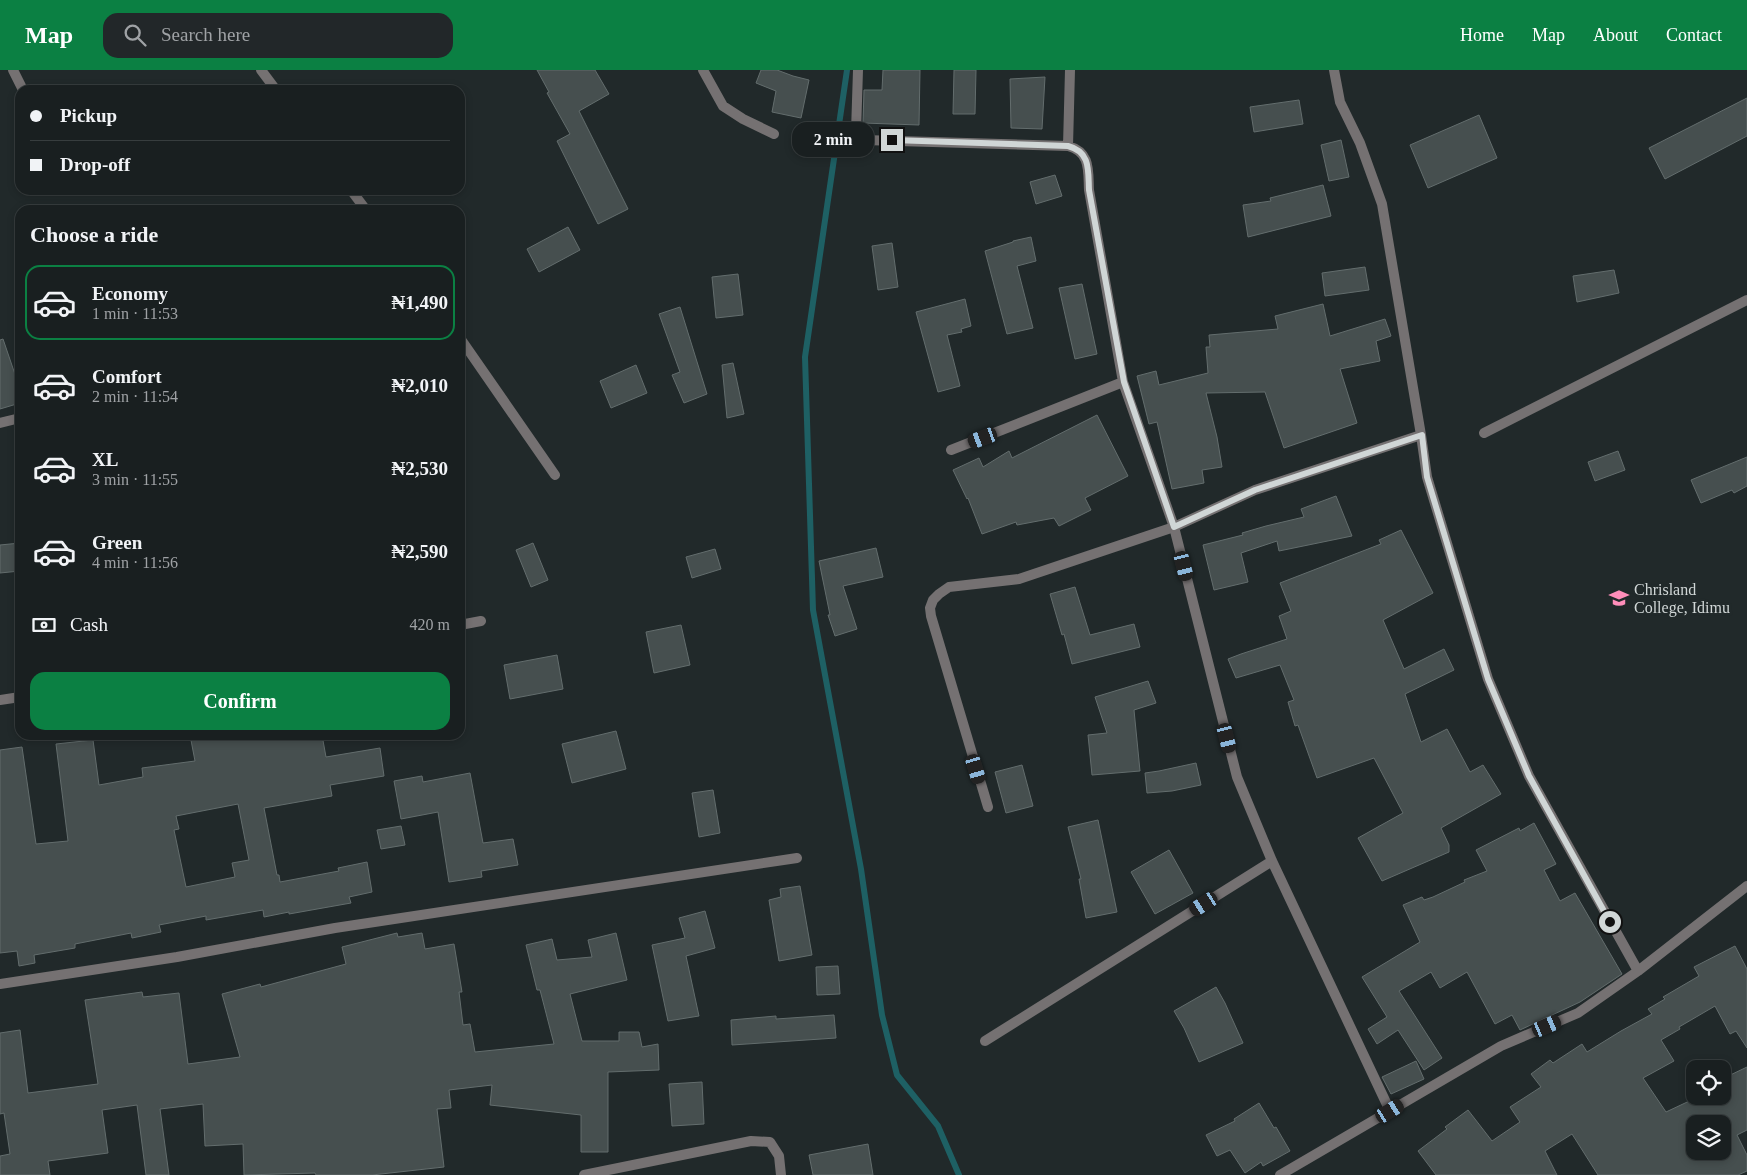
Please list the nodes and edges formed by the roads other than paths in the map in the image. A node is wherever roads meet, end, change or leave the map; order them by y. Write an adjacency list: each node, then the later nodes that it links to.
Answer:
1 (13, 70): 7 (street)
2 (261, 70): 8 (street)
3 (703, 70): 9 (street)
4 (858, 70): 10 (street)
5 (1070, 70): 10 (street)
6 (1334, 70): 17 (street)
7 (20, 85)
8 (272, 85)
9 (774, 134)
10 (1068, 146): 13 (street)
11 (1747, 300): 16 (street)
12 (465, 345): 19 (street)
13 (1124, 382): 18 (street); 20 (street)
14 (15, 419): 15 (street)
15 (0, 423)
16 (1484, 433)
17 (1422, 435): 20 (street); 29 (street)
18 (951, 450)
19 (555, 475)
20 (1174, 527): 25 (street); 27 (street)
21 (481, 621): 22 (street)
22 (465, 624)
23 (15, 698): 24 (street)
24 (0, 700)
25 (988, 807)
26 (797, 858): 30 (street)
27 (1272, 861): 31 (street); 32 (street)
28 (1747, 886): 29 (street)
29 (1638, 971): 32 (street)
30 (0, 984)
31 (985, 1041)
32 (1390, 1111): 35 (street)
33 (584, 1175): 34 (street)
34 (781, 1175)
35 (1280, 1175)

